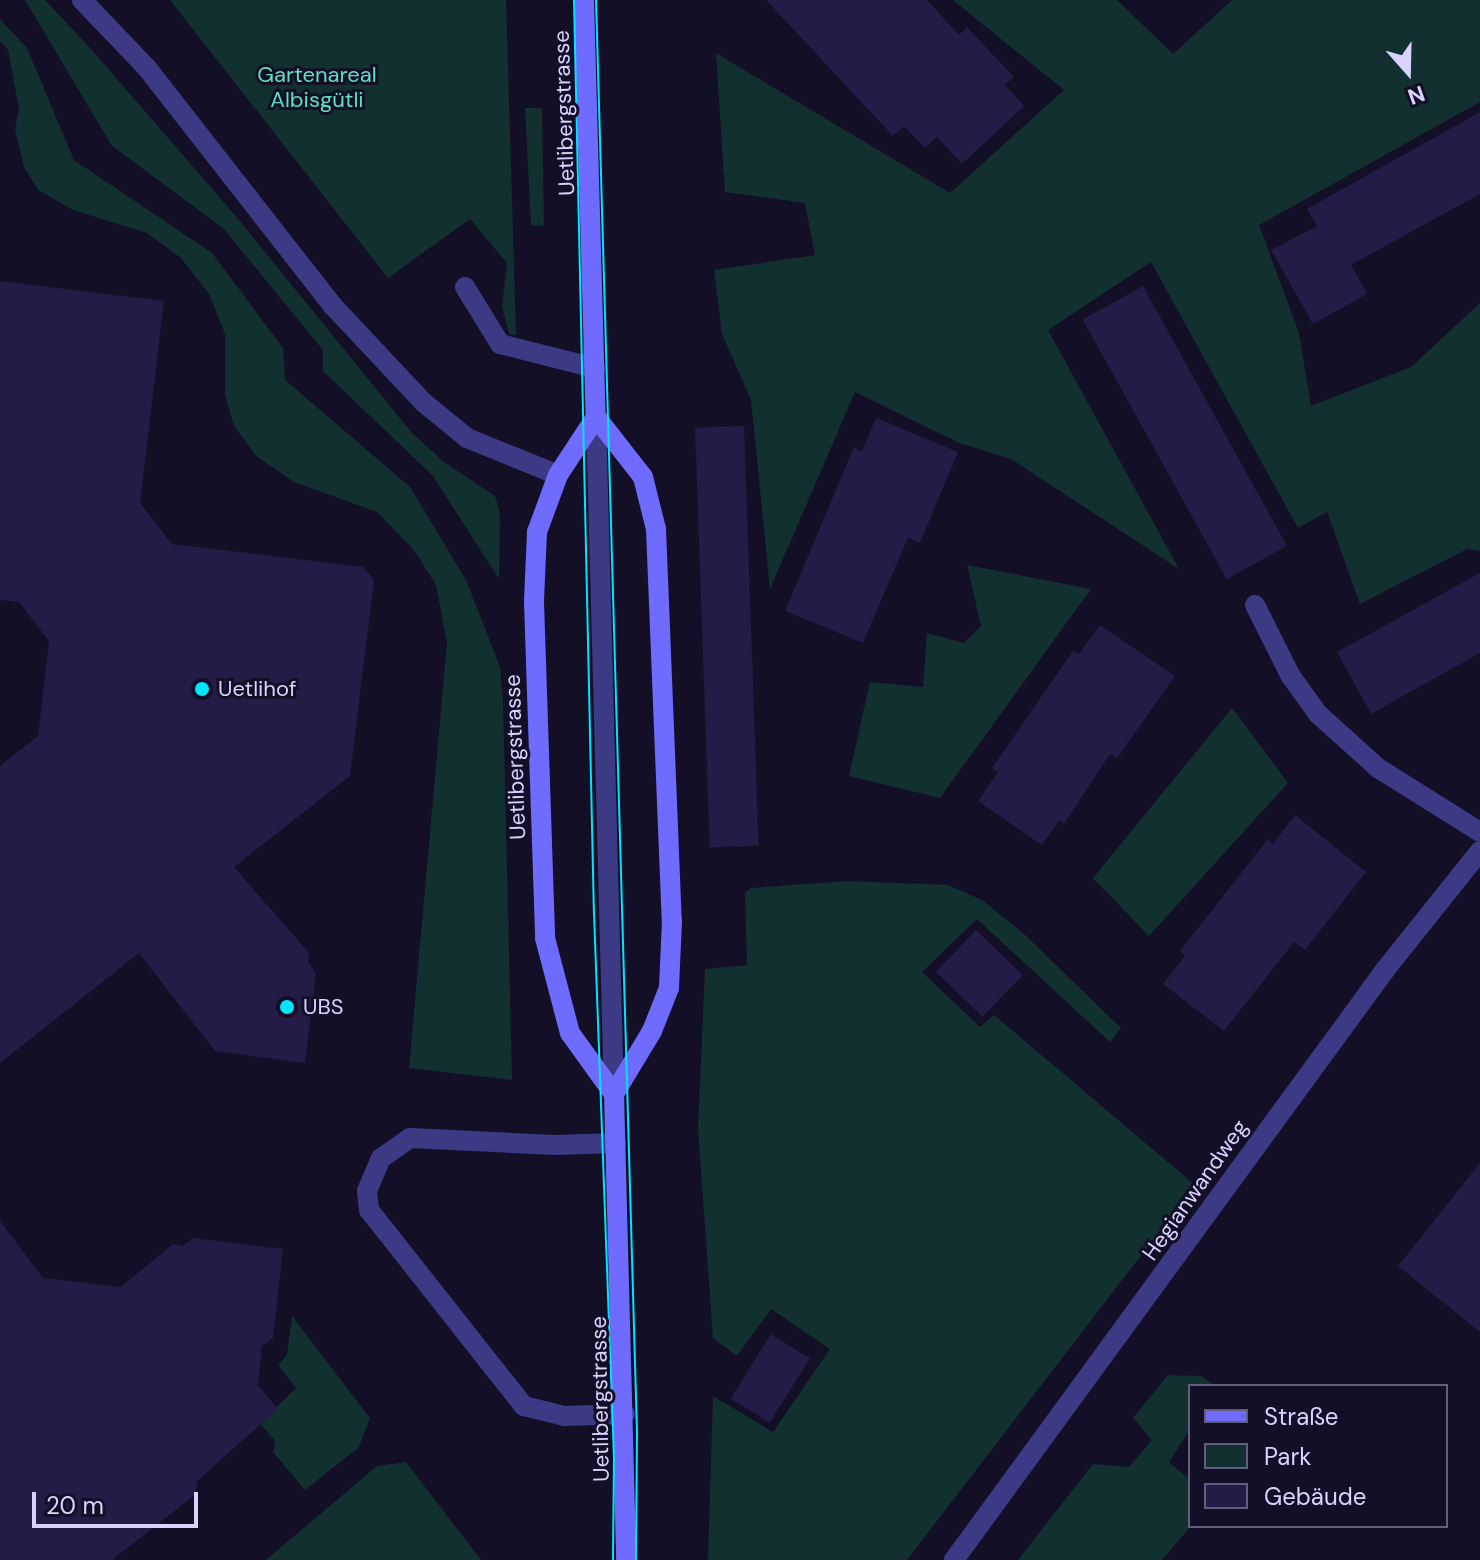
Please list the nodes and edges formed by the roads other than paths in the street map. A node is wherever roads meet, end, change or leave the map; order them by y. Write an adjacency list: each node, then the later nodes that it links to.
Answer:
1 (82, 0): 6 (street)
2 (584, 0): 4 (main road, Uetlibergstrasse)
3 (465, 287): 4 (street)
4 (595, 368): 5 (main road, Uetlibergstrasse)
5 (596, 417): 6 (main road, Uetlibergstrasse); 10 (street, Uetlibergstrasse); 10 (main road)
6 (558, 475): 10 (main road, Uetlibergstrasse)
7 (1255, 605): 8 (street)
8 (1480, 832)
9 (1480, 851): 14 (street, Hegianwandweg)
10 (614, 1094): 11 (main road, Uetlibergstrasse)
11 (616, 1143): 12 (main road, Uetlibergstrasse); 12 (street)
12 (625, 1414): 13 (main road, Uetlibergstrasse)
13 (626, 1560)
14 (954, 1560)

